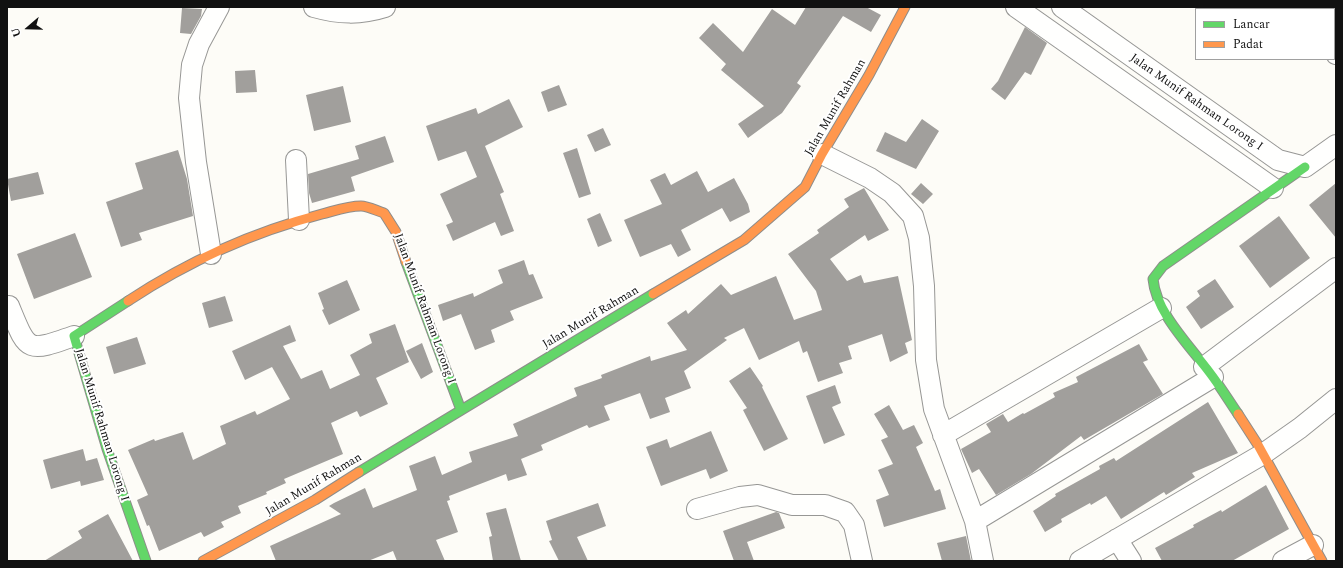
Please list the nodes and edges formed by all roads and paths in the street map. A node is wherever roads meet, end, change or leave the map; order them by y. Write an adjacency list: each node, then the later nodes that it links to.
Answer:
1 (219, 7): 13 (street)
2 (314, 7): 3 (street)
3 (385, 7)
4 (906, 7): 8 (street, Jalan Munif Rahman)
5 (1016, 7): 11 (street)
6 (1062, 7): 10 (street, Jalan Munif Rahman Lorong I)
7 (1336, 145): 10 (street)
8 (822, 154): 20 (street, Jalan Munif Rahman); 21 (street)
9 (296, 160): 12 (street)
10 (1304, 166): 11 (street)
11 (1273, 188): 16 (street)
12 (299, 220): 13 (street, Jalan Munif Rahman Lorong I); 20 (street, Jalan Munif Rahman Lorong I)
13 (211, 254): 17 (street, Jalan Munif Rahman Lorong I)
14 (1336, 268): 18 (street)
15 (8, 304): 17 (street)
16 (1161, 308): 18 (street); 21 (street)
17 (74, 336): 27 (street, Jalan Munif Rahman Lorong I)
18 (1209, 372): 22 (street); 24 (street)
19 (1336, 399): 22 (street)
20 (460, 410): 28 (street, Jalan Munif Rahman)
21 (943, 435): 24 (street)
22 (1263, 454): 25 (street); 26 (street)
23 (697, 509): 29 (street)
24 (974, 521): 30 (street)
25 (1117, 539): 31 (street); 32 (street)
26 (1318, 553): 33 (street)
27 (146, 561)
28 (203, 561)
29 (862, 561)
30 (983, 561)
31 (1080, 561)
32 (1130, 561)
33 (1283, 561)

